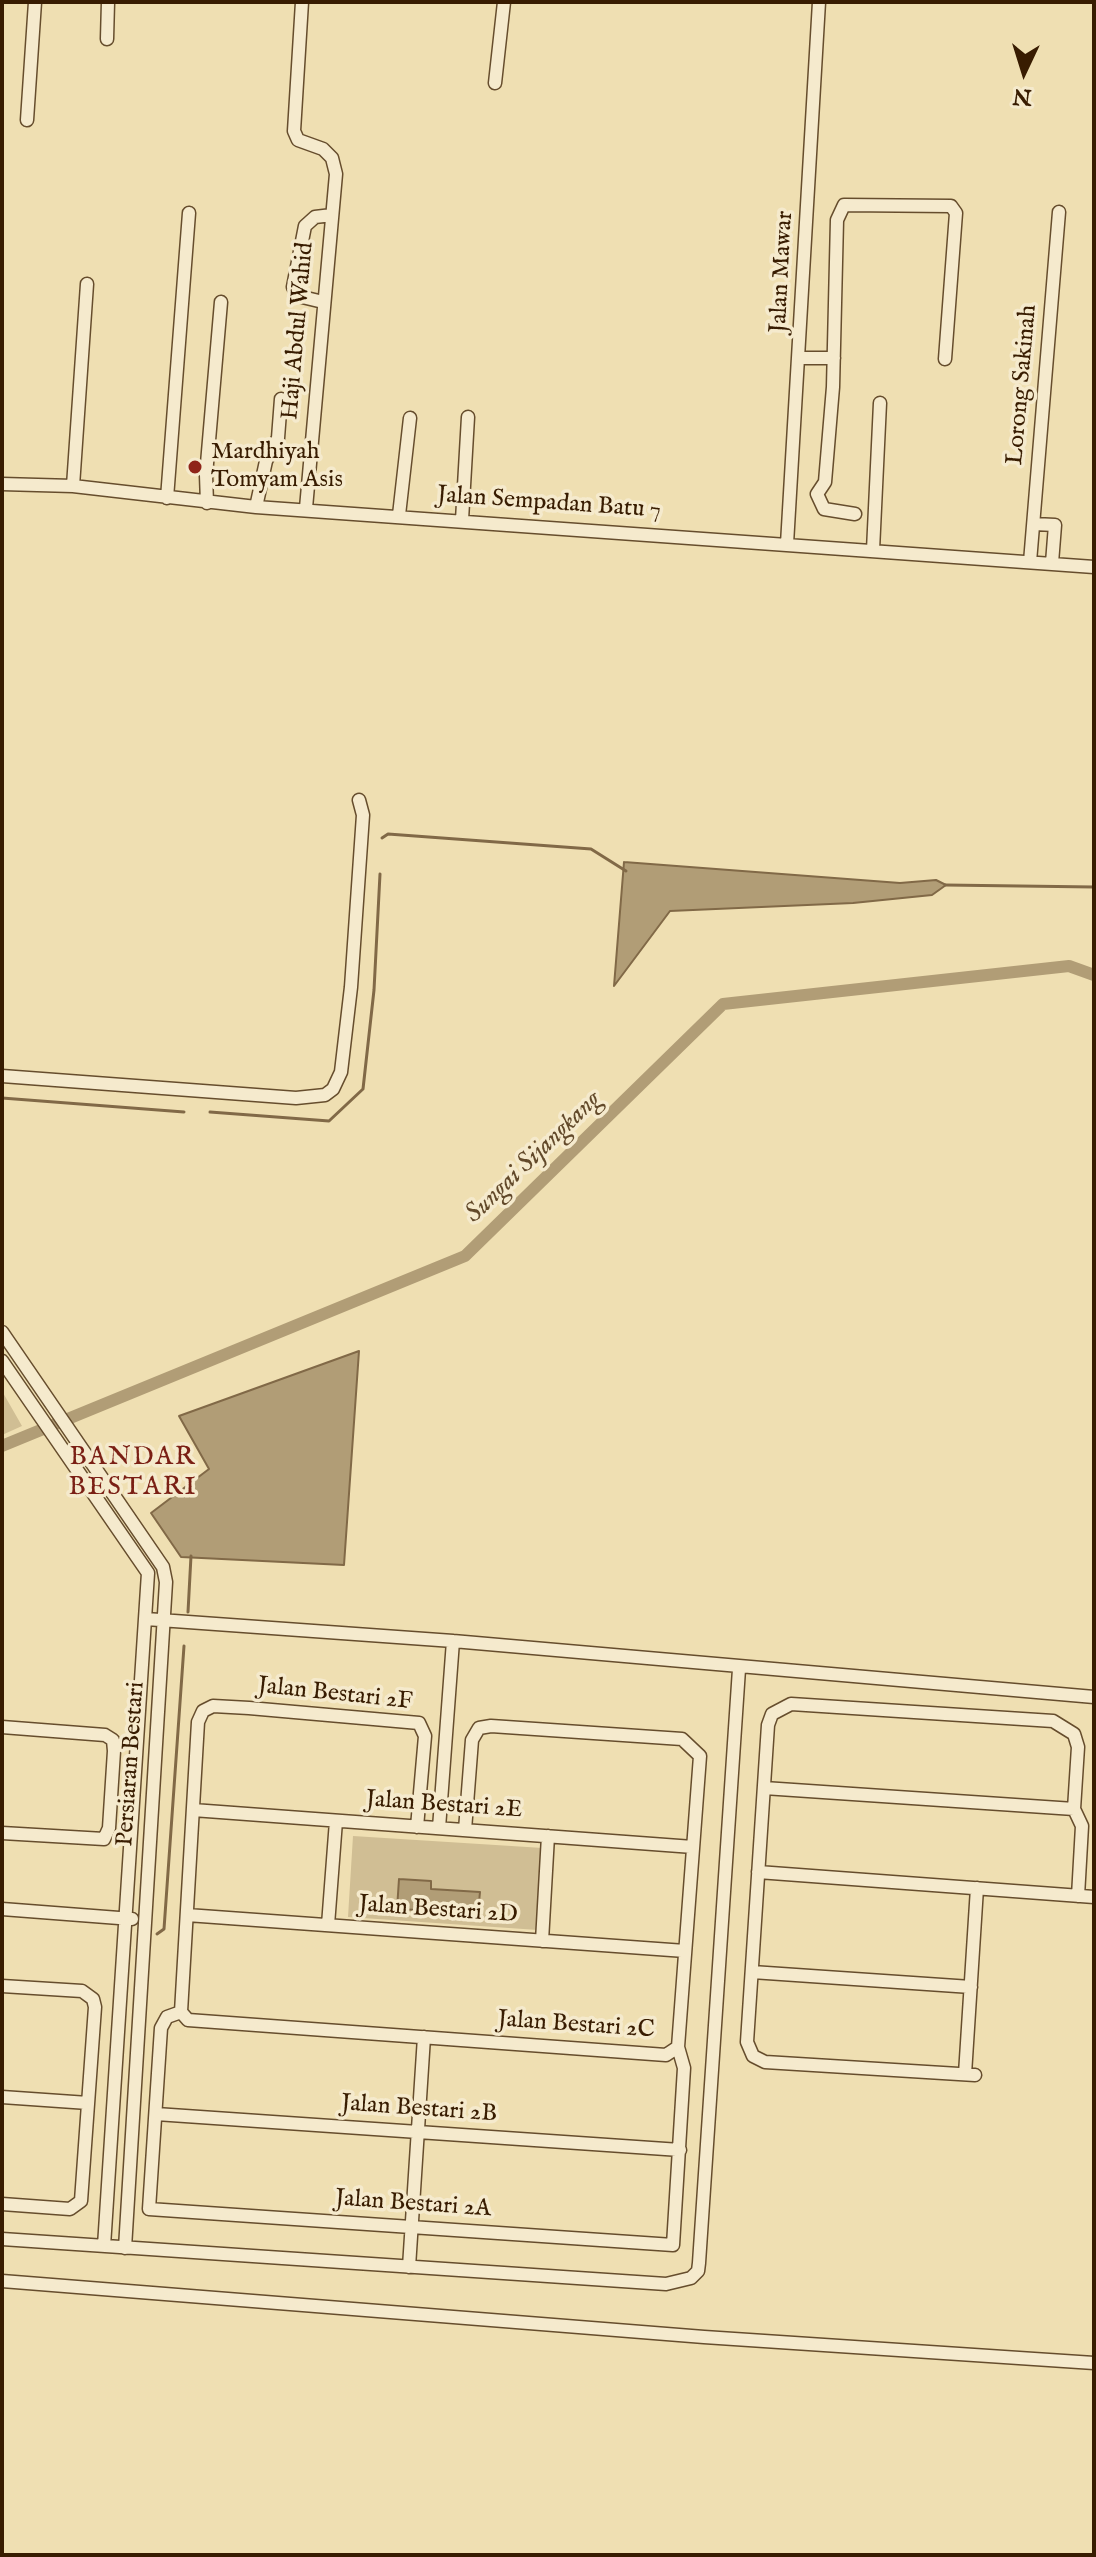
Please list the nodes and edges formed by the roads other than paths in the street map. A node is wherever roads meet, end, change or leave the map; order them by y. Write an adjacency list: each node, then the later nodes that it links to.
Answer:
1 (35, 2): 8 (street)
2 (108, 2): 6 (street)
3 (302, 2): 11 (street, Haji Abdul Wahid)
4 (504, 2): 7 (street)
5 (819, 2): 15 (street, Jalan Mawar)
6 (107, 39)
7 (495, 83)
8 (27, 120)
9 (1059, 212): 31 (street, Lorong Sakinah)
10 (189, 213): 24 (street)
11 (332, 215): 14 (street, Haji Abdul Wahid); 14 (street)
12 (87, 284): 23 (street)
13 (221, 302): 25 (street)
14 (323, 302): 27 (street, Haji Abdul Wahid)
15 (800, 358): 16 (street); 32 (street, Jalan Mawar)
16 (834, 358): 17 (street); 28 (street)
17 (945, 359)
18 (281, 399): 26 (street)
19 (880, 403): 33 (street)
20 (468, 417): 30 (street)
21 (410, 418): 29 (street)
22 (2, 484): 23 (street, Jalan Sempadan Batu 7)
23 (73, 486): 24 (street, Jalan Sempadan Batu 7)
24 (167, 498): 25 (street, Jalan Sempadan Batu 7)
25 (207, 503): 26 (street, Jalan Sempadan Batu 7)
26 (256, 507): 27 (street, Jalan Sempadan Batu 7)
27 (306, 508): 29 (street, Jalan Sempadan Batu 7)
28 (855, 514)
29 (399, 515): 30 (street, Jalan Sempadan Batu 7)
30 (462, 520): 32 (street, Jalan Sempadan Batu 7)
31 (1034, 524): 34 (street, Lorong Sakinah); 35 (street)
32 (787, 544): 33 (street, Jalan Sempadan Batu 7)
33 (873, 550): 34 (street, Jalan Sempadan Batu 7)
34 (1030, 562): 35 (street, Jalan Sempadan Batu 7)
35 (1052, 563): 36 (street, Jalan Sempadan Batu 7)
36 (1094, 567)
37 (359, 800): 38 (street)
38 (2, 1076)
39 (2, 1332): 42 (street, Persiaran Bestari)
40 (2, 1361): 41 (street, Persiaran Bestari)
41 (146, 1619): 42 (street); 63 (street, Persiaran Bestari)
42 (164, 1621): 43 (street); 64 (street, Persiaran Bestari)
43 (453, 1641): 44 (street); 52 (street)
44 (739, 1669): 45 (street); 84 (street)
45 (1094, 1697)
46 (2, 1727): 54 (street)
47 (764, 1788): 48 (street); 48 (street); 57 (street)
48 (1074, 1809): 59 (street)
49 (193, 1810): 50 (street, Jalan Bestari 2E); 51 (street, Jalan Bestari 2F); 62 (street)
50 (336, 1821): 51 (street, Jalan Bestari 2E); 65 (street)
51 (417, 1827): 52 (street, Jalan Bestari 2E)
52 (439, 1828): 53 (street, Jalan Bestari 2E)
53 (465, 1830): 55 (street, Jalan Bestari 2E); 56 (street, Jalan Bestari 2C)
54 (2, 1833)
55 (548, 1836): 56 (street, Jalan Bestari 2E); 66 (street)
56 (693, 1847): 67 (street, Jalan Bestari 2C)
57 (758, 1872): 58 (street); 68 (street)
58 (977, 1888): 59 (street); 70 (street)
59 (1078, 1896): 60 (street)
60 (1094, 1897)
61 (2, 1909): 63 (street)
62 (187, 1915): 65 (street, Jalan Bestari 2D); 71 (street)
63 (125, 1918): 64 (street); 82 (street, Persiaran Bestari)
64 (143, 1920): 83 (street, Persiaran Bestari)
65 (328, 1925): 66 (street, Jalan Bestari 2D)
66 (542, 1941): 67 (street, Jalan Bestari 2D)
67 (685, 1951): 73 (street, Jalan Bestari 2C)
68 (752, 1972): 70 (street); 70 (street)
69 (2, 1986): 75 (street)
70 (971, 1987)
71 (181, 2012): 72 (street, Jalan Bestari 2C); 76 (street)
72 (424, 2037): 73 (street, Jalan Bestari 2C); 77 (street)
73 (678, 2047): 78 (street)
74 (2, 2097): 75 (street)
75 (88, 2103): 79 (street)
76 (156, 2114): 77 (street, Jalan Bestari 2B); 80 (street, Jalan Bestari 2A)
77 (418, 2132): 78 (street, Jalan Bestari 2B); 80 (street)
78 (680, 2150): 80 (street, Jalan Bestari 2A)
79 (2, 2204)
80 (412, 2227): 84 (street)
81 (2, 2239): 82 (street)
82 (104, 2246): 83 (street)
83 (125, 2248): 84 (street)
84 (409, 2267)
85 (2, 2281): 86 (street)
86 (1094, 2363)

